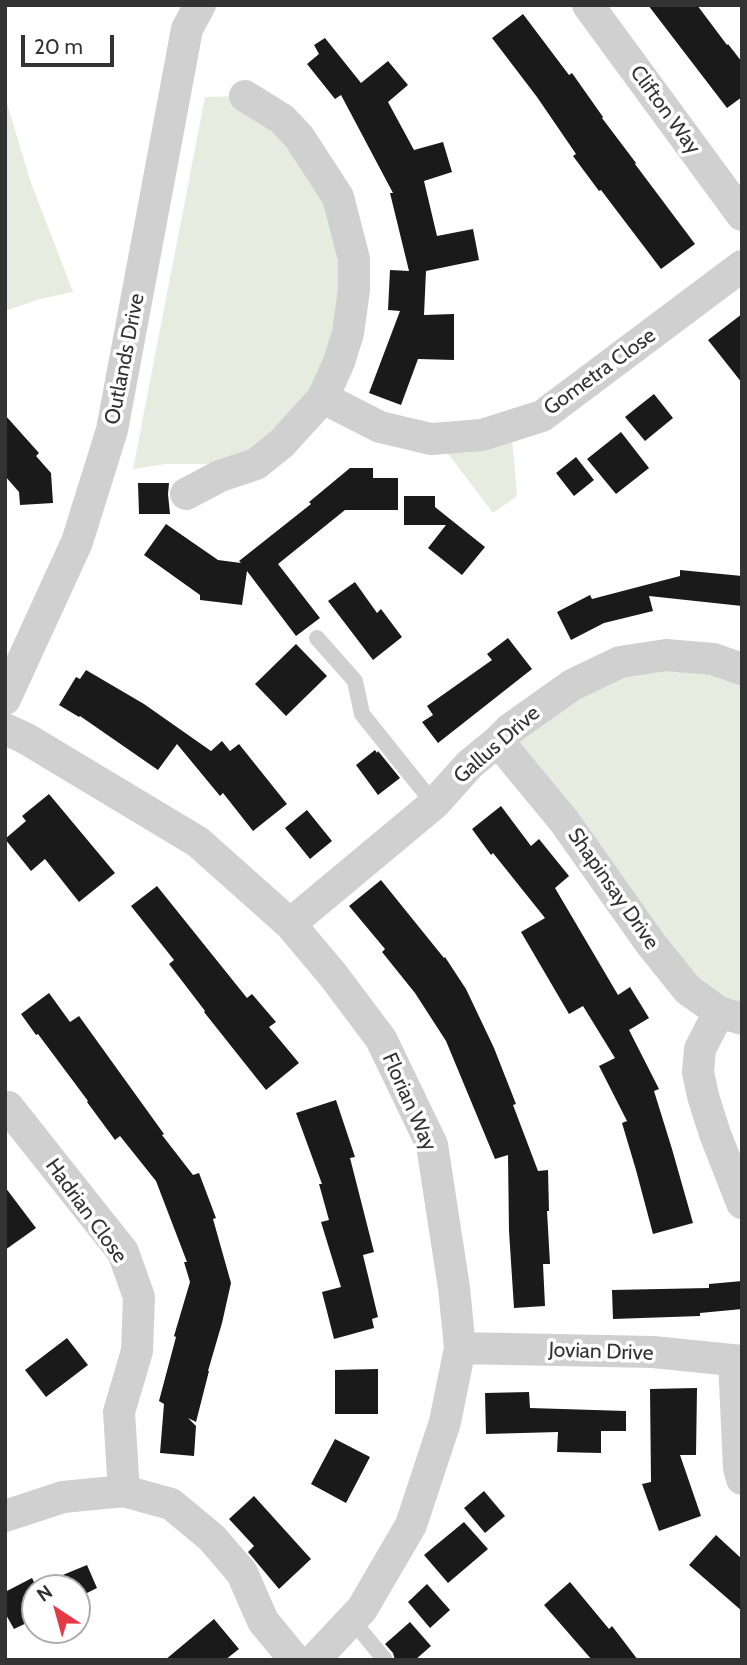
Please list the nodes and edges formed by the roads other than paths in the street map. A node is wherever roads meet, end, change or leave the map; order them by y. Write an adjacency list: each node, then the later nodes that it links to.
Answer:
1 (200, 5): 10 (street, Outlands Drive)
2 (588, 5): 4 (street, Clifton Way)
3 (246, 96): 6 (street)
4 (742, 215)
5 (742, 266): 6 (street, Gometra Close)
6 (323, 398): 7 (street)
7 (186, 494)
8 (317, 638): 13 (lane)
9 (742, 669): 12 (street, Gallus Drive)
10 (5, 699)
11 (5, 729): 14 (street, Florian Way)
12 (498, 741): 13 (street, Gallus Drive); 15 (street, Shapinsay Drive)
13 (434, 804): 14 (street, Gallus Drive)
14 (290, 924): 18 (street, Florian Way)
15 (730, 1015): 17 (street)
16 (8, 1107): 21 (street, Hadrian Close)
17 (742, 1203)
18 (460, 1348): 19 (street, Jovian Drive); 23 (street, Florian Way)
19 (738, 1361): 20 (street)
20 (742, 1479)
21 (124, 1491): 22 (street); 24 (street)
22 (5, 1516)
23 (352, 1620): 25 (street, Florian Way); 26 (lane)
24 (295, 1660)
25 (314, 1660)
26 (385, 1660)

